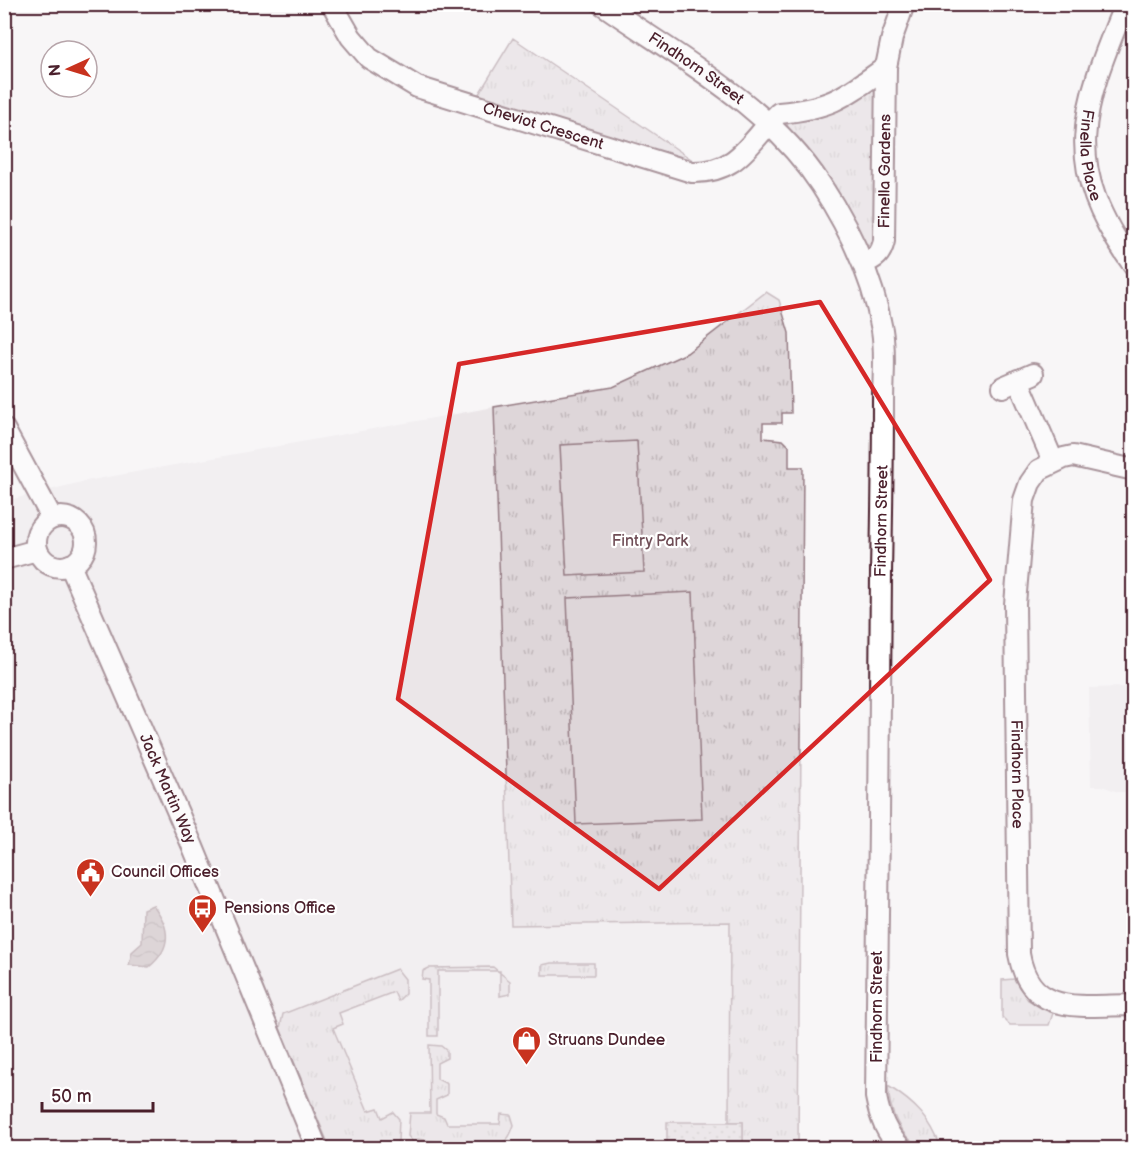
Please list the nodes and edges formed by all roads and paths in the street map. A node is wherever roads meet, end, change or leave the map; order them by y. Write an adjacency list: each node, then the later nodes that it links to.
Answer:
1 (332, 4): 6 (street, Cheviot Crescent)
2 (602, 4): 6 (street, Findhorn Street)
3 (904, 4): 5 (street, Finella Gardens)
4 (1125, 4): 8 (street, Finella Place)
5 (886, 68): 6 (street); 7 (street, Finella Gardens)
6 (770, 123): 7 (street, Findhorn Street)
7 (863, 263): 19 (street, Findhorn Street)
8 (1134, 266)
9 (1018, 380): 11 (street)
10 (4, 429): 13 (street)
11 (1053, 461): 12 (street); 17 (street, Findhorn Place)
12 (1134, 470)
13 (52, 518): 14 (street); 16 (street)
14 (37, 549): 15 (street); 16 (street)
15 (4, 559)
16 (70, 565): 18 (street, Jack Martin Way)
17 (1134, 1005)
18 (317, 1149)
19 (901, 1149)

